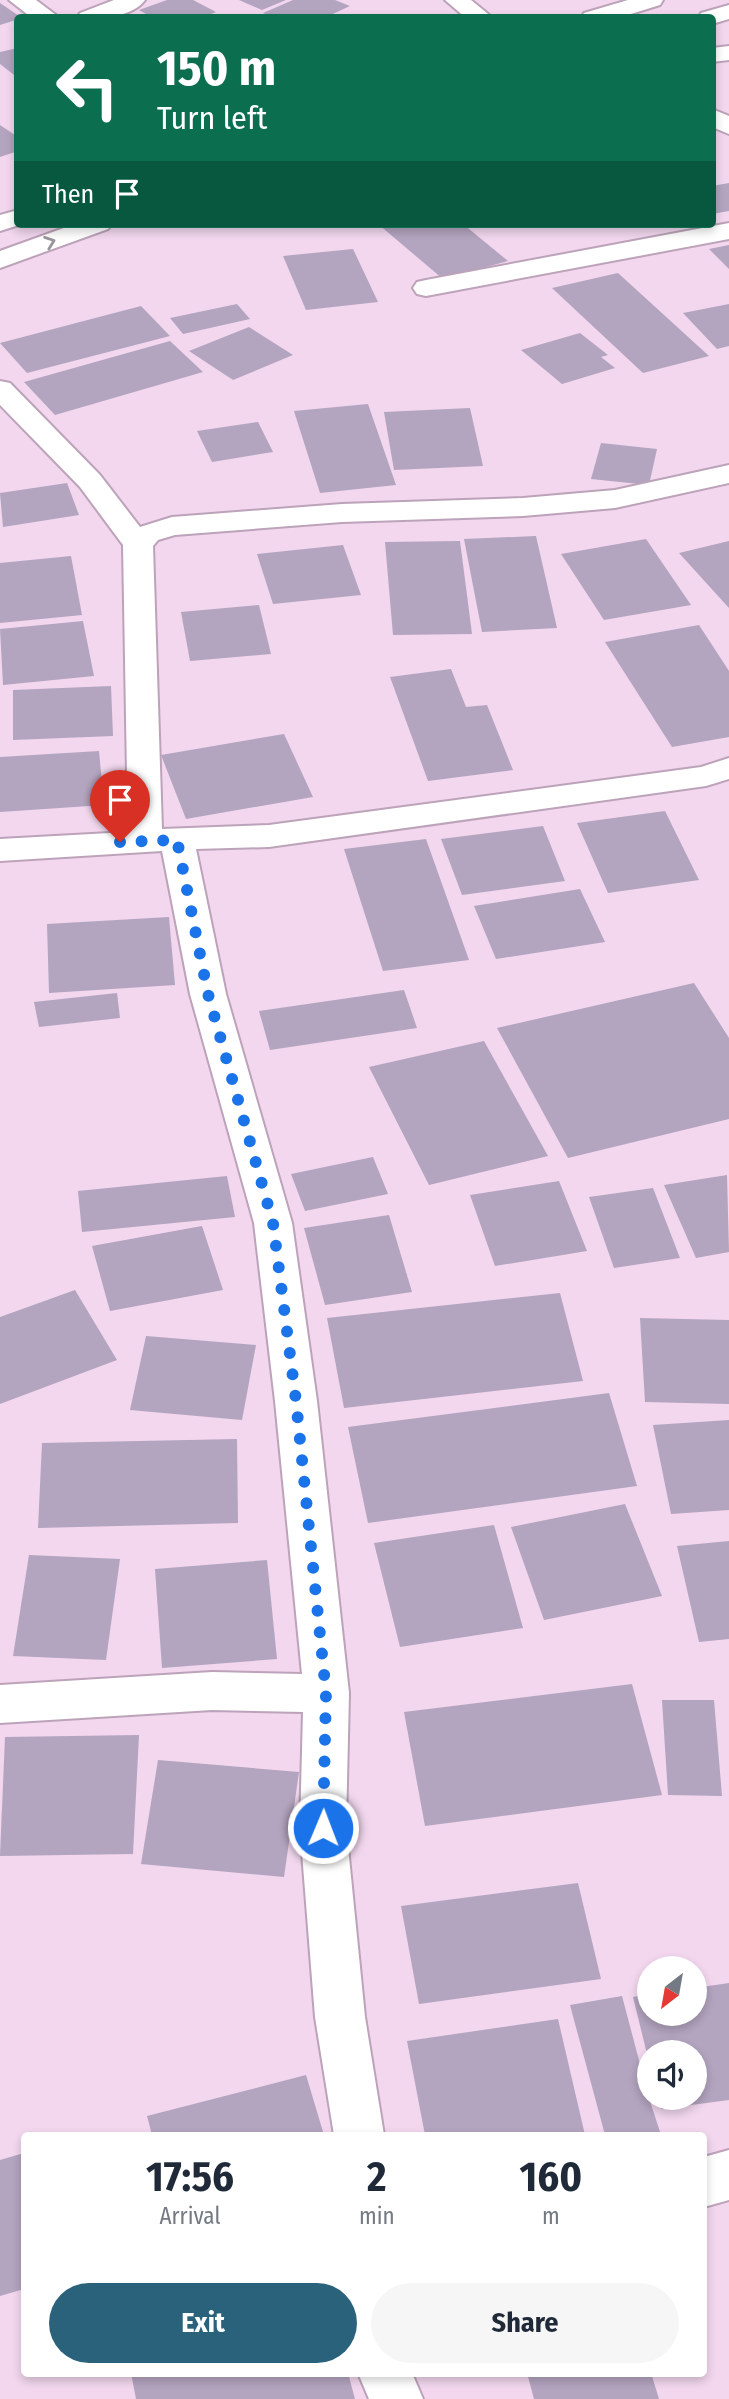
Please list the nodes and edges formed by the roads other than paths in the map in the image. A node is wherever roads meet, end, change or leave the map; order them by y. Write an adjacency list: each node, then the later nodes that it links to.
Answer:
1 (20, 0): 4 (street)
2 (134, 0): 5 (street)
3 (652, 0): 6 (street)
4 (43, 14)
5 (98, 14)
6 (605, 14)
7 (88, 228): 9 (street, one-way to 7)
8 (729, 231): 10 (street)
9 (0, 260)
10 (426, 288)
11 (0, 389): 15 (street)
12 (729, 474): 13 (street)
13 (699, 482): 14 (street); 15 (street)
14 (729, 504)
15 (138, 544): 17 (street)
16 (729, 768): 17 (street)
17 (145, 840): 18 (street); 19 (street)
18 (0, 849)
19 (326, 1693): 20 (street); 21 (street)
20 (0, 1704)
21 (359, 2132)
22 (729, 2175): 23 (street)
23 (707, 2181)
24 (387, 2377): 25 (street)
25 (396, 2399)

